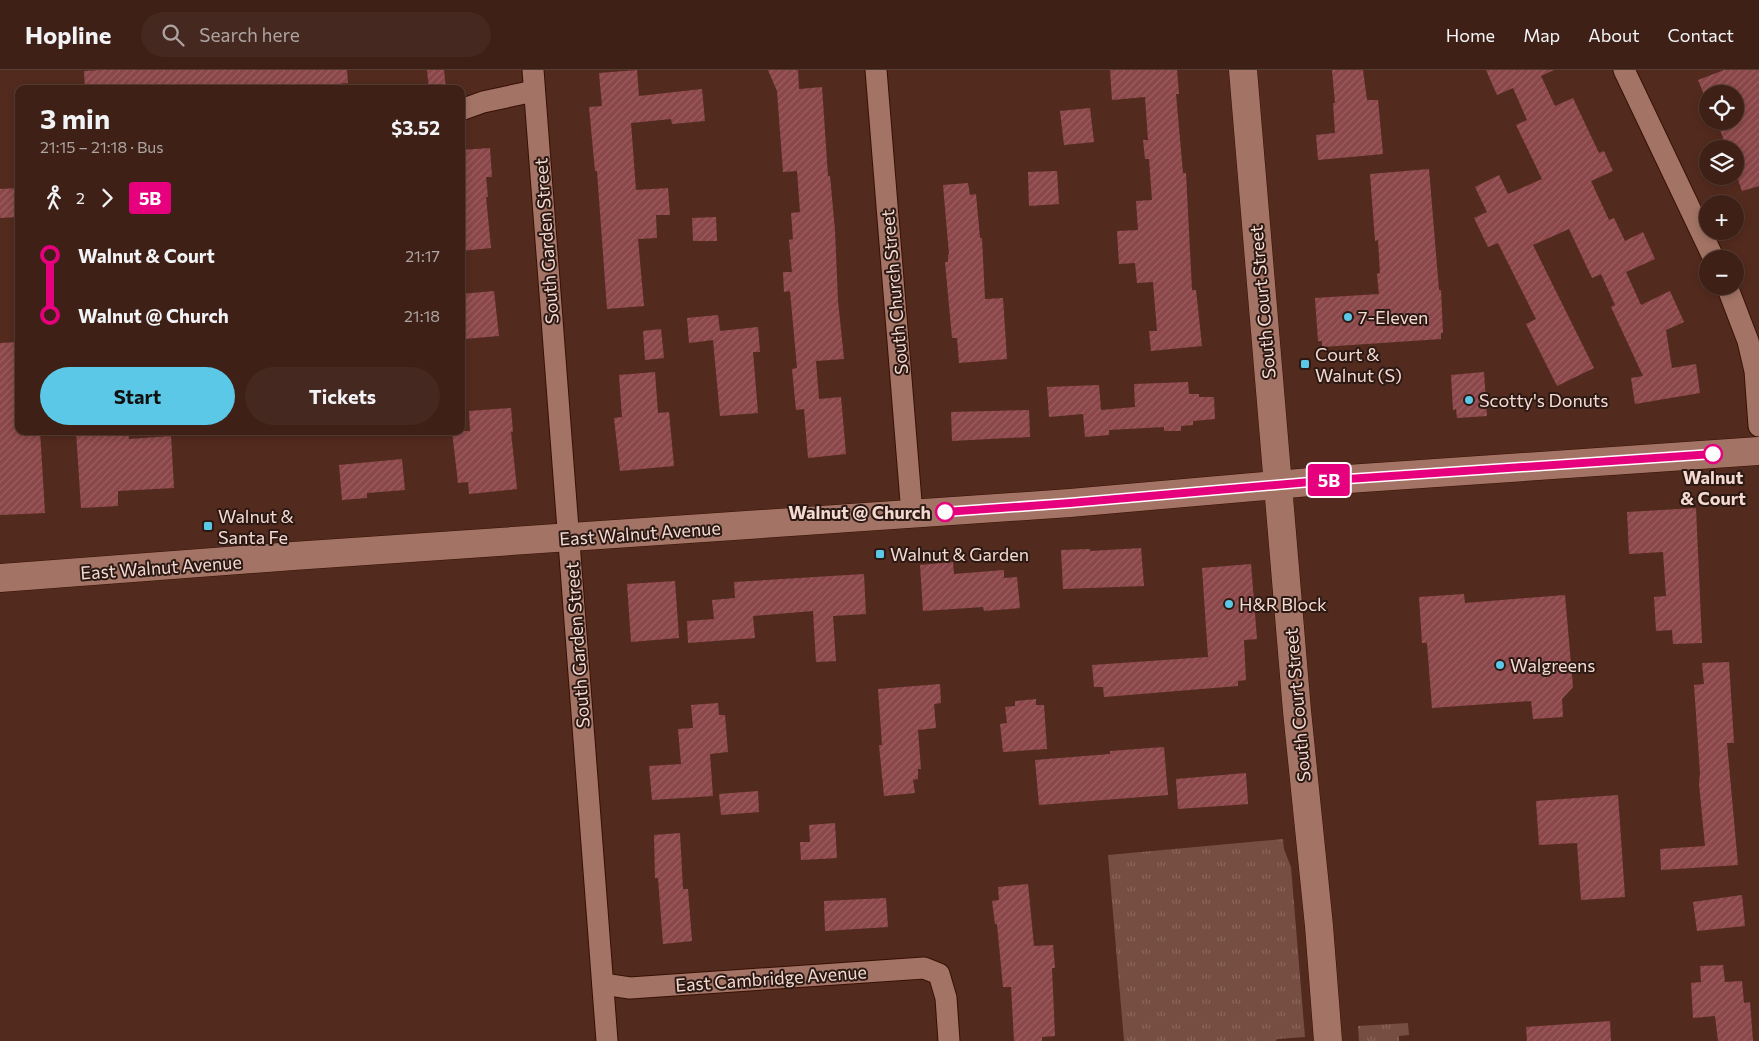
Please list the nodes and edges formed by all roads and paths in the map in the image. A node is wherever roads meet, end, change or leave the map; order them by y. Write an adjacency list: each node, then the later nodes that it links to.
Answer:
1 (533, 70): 5 (street, South Garden Street)
2 (876, 70): 12 (street, South Church Street)
3 (1243, 70): 11 (main road, South Court Street)
4 (1624, 70): 7 (street)
5 (534, 91): 6 (street); 13 (street, South Garden Street)
6 (465, 109)
7 (1710, 250)
8 (1730, 295): 9 (street)
9 (1759, 426)
10 (1759, 451): 11 (main road, East Walnut Avenue)
11 (1279, 484): 12 (main road, East Walnut Avenue); 18 (main road, South Court Street)
12 (912, 514): 13 (main road, East Walnut Avenue)
13 (570, 538): 14 (main road, East Walnut Avenue); 15 (street, South Garden Street)
14 (0, 578)
15 (603, 984): 16 (street, South Garden Street); 17 (street, East Cambridge Avenue)
16 (607, 1041)
17 (949, 1041)
18 (1328, 1041)

